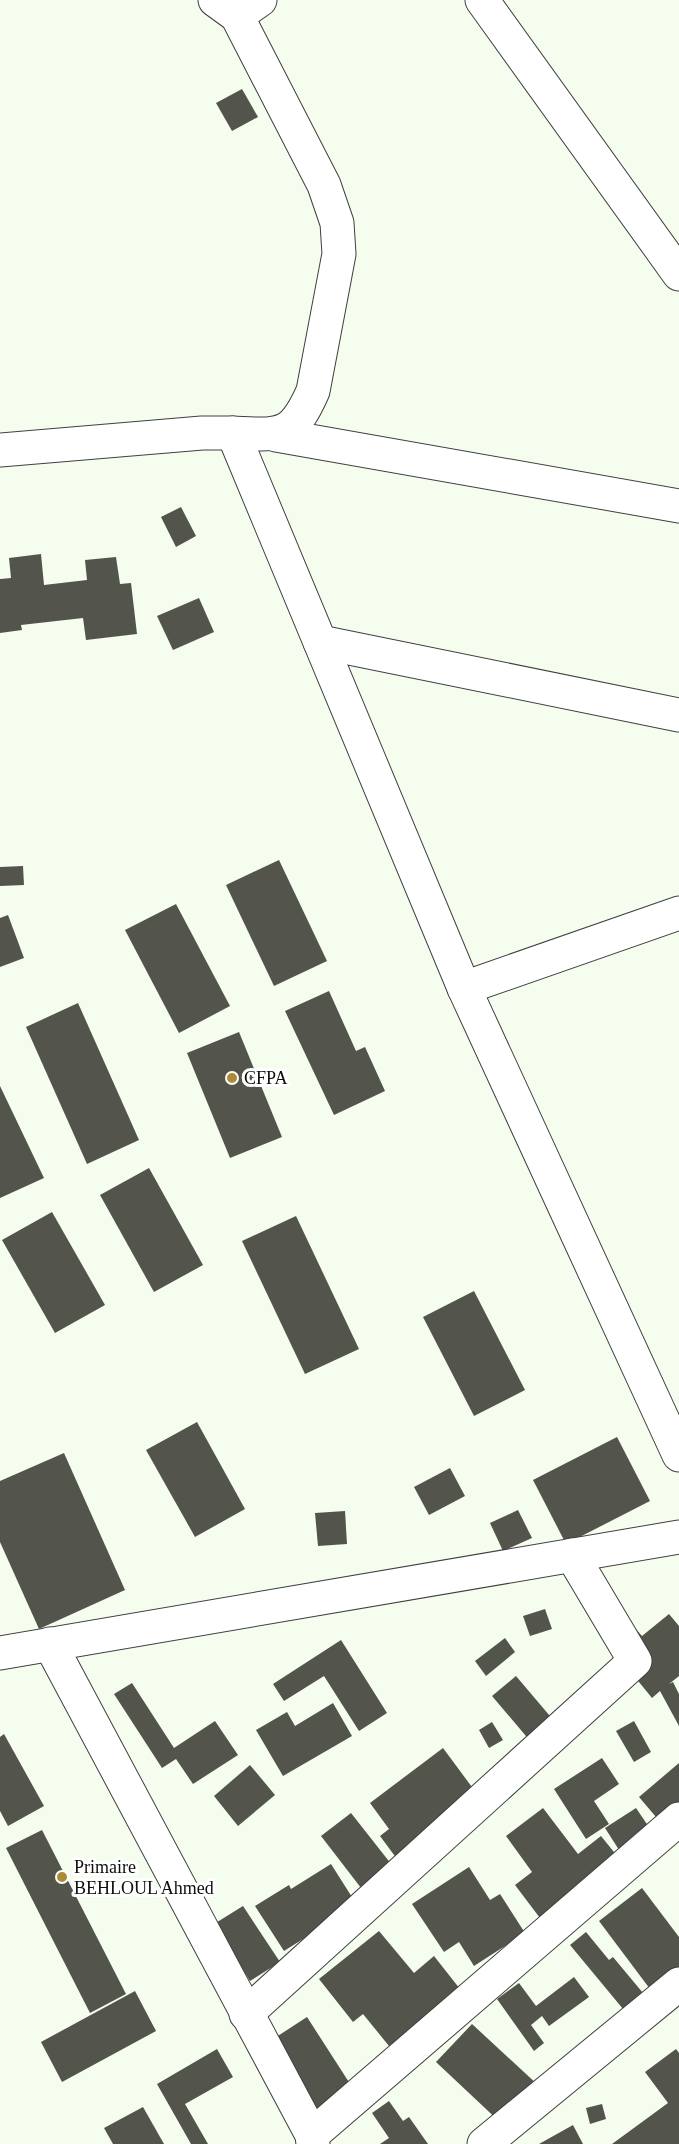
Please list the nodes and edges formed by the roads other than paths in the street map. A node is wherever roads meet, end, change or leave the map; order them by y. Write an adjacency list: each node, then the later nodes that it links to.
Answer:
1 (482, 0): 3 (street)
2 (238, 5): 5 (street)
3 (679, 274)
4 (233, 433): 5 (street); 6 (street); 8 (street)
5 (276, 435): 7 (street)
6 (0, 450)
7 (679, 506)
8 (320, 642): 9 (street); 11 (street)
9 (679, 715)
10 (679, 913): 11 (street)
11 (464, 988): 12 (street)
12 (679, 1455)
13 (679, 1537): 14 (street)
14 (572, 1555): 15 (street); 19 (street)
15 (50, 1644): 16 (street); 19 (street)
16 (0, 1653)
17 (679, 1819): 20 (street)
18 (679, 1984): 21 (street)
19 (246, 2014): 20 (street)
20 (312, 2140)
21 (484, 2144)

